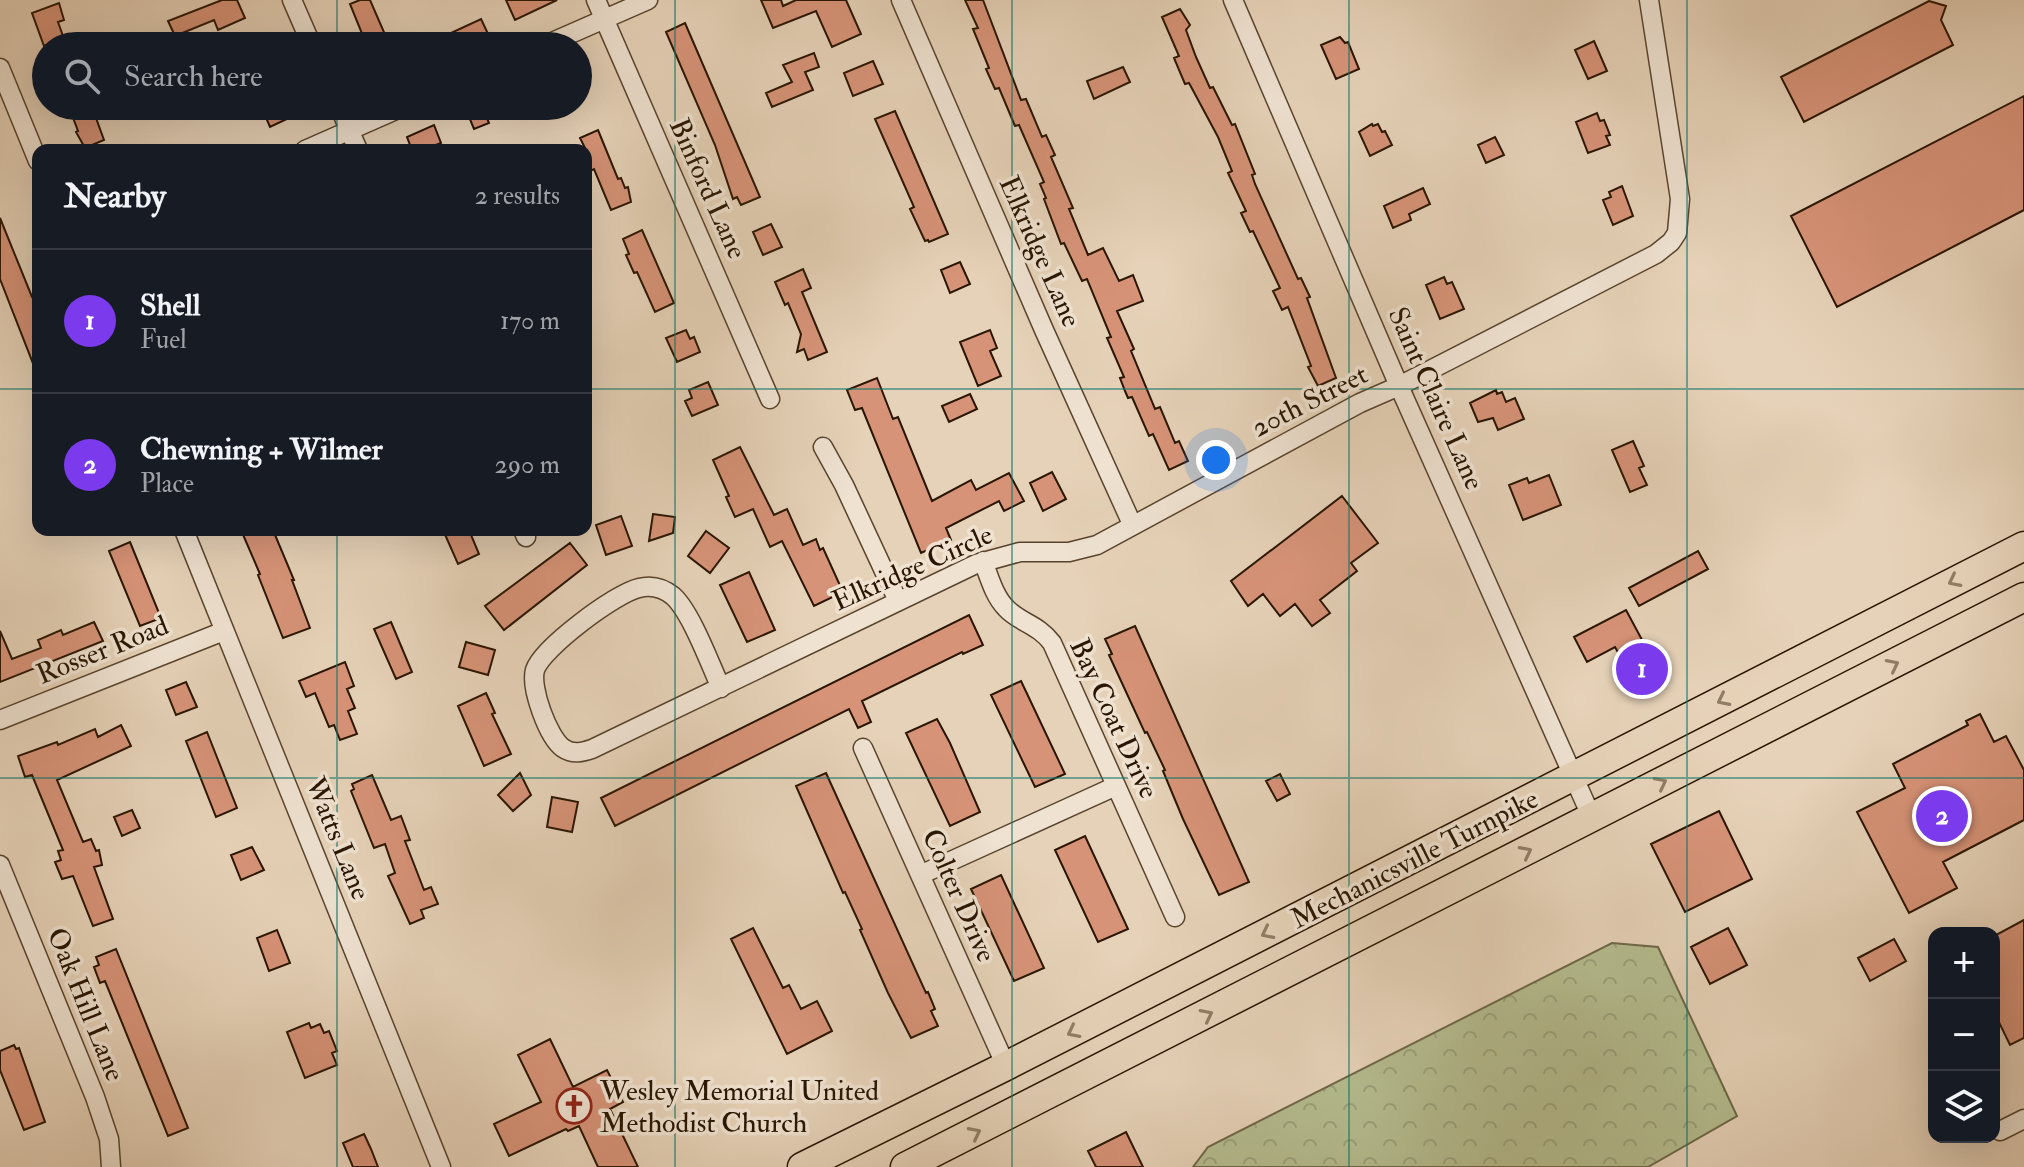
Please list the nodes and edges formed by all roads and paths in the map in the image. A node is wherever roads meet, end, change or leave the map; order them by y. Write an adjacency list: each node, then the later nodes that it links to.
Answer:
1 (292, 0): 8 (street)
2 (596, 0): 7 (street, Binford Lane)
3 (648, 0): 7 (street)
4 (901, 0): 20 (street, Elkridge Lane)
5 (1233, 0): 17 (street, Saint Claire Lane)
6 (1649, 0): 17 (street, 20th Street)
7 (604, 19): 9 (street); 18 (street, Binford Lane)
8 (306, 32)
9 (575, 32)
10 (0, 68): 16 (street)
11 (345, 120): 13 (street)
12 (374, 120): 13 (street)
13 (349, 131): 14 (street); 15 (street)
14 (319, 144)
15 (355, 144)
16 (32, 146)
17 (1399, 386): 20 (street, 20th Street); 30 (street, Saint Claire Lane)
18 (770, 399)
19 (823, 447): 25 (street)
20 (1132, 524): 23 (street, Elkridge Circle)
21 (186, 536): 26 (street, Watts Lane)
22 (2024, 546): 30 (highway, Mechanicsville Turnpike, one-way to 30)
23 (983, 561): 25 (street, Elkridge Circle); 31 (street, Bay Coat Drive)
24 (2024, 597): 32 (highway, Mechanicsville Turnpike, one-way to 24)
25 (898, 601): 27 (street, Elkridge Circle)
26 (224, 631): 28 (street, Rosser Road); 40 (street, Watts Lane)
27 (721, 688): 27 (street, Elkridge Circle)
28 (0, 720)
29 (863, 748): 34 (street, Colter Drive)
30 (1573, 777): 32 (street, Saint Claire Lane); 36 (highway, Mechanicsville Turnpike, one-way to 36)
31 (1116, 786): 34 (street); 35 (street, Bay Coat Drive)
32 (1592, 818): 42 (highway, Mechanicsville Turnpike, one-way to 32)
33 (0, 865): 39 (street, Oak Hill Lane)
34 (920, 875): 36 (street, Colter Drive)
35 (1175, 917)
36 (1006, 1066): 41 (highway, Mechanicsville Turnpike)
37 (2024, 1119): 38 (street)
38 (2000, 1131)
39 (111, 1167)
40 (441, 1167)
41 (802, 1167)
42 (905, 1167)

